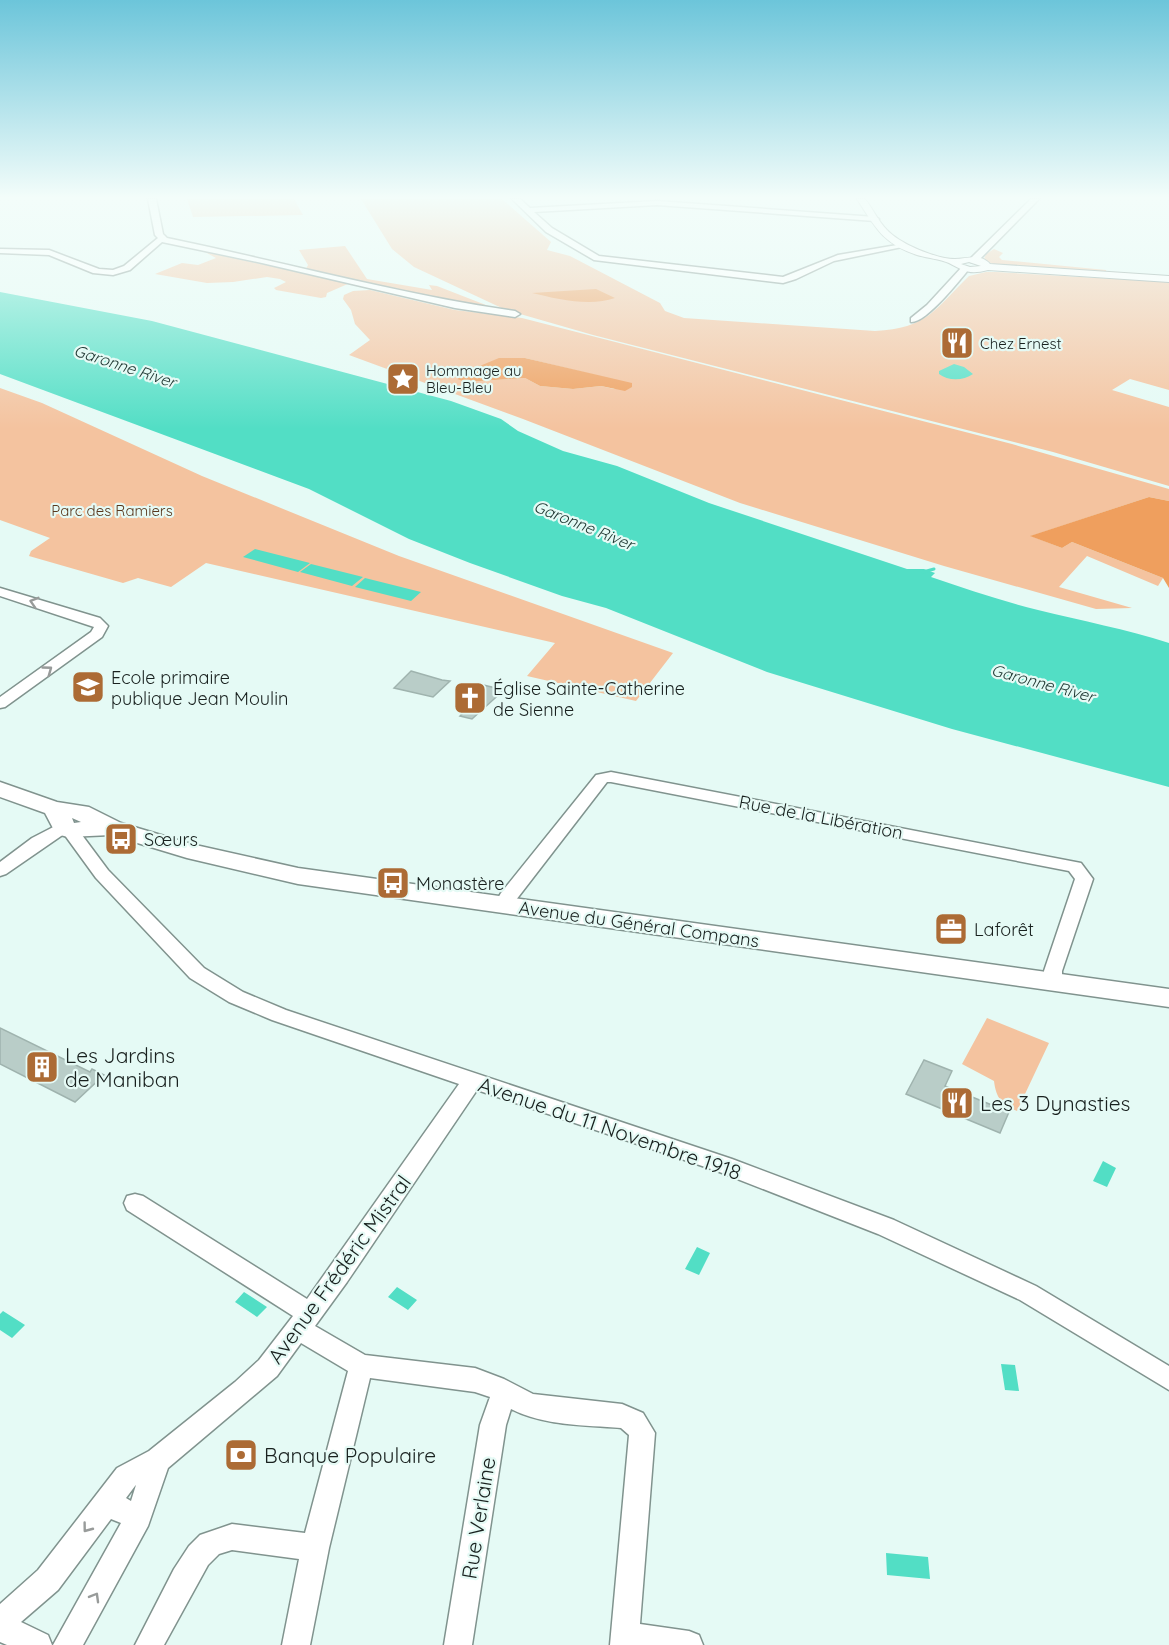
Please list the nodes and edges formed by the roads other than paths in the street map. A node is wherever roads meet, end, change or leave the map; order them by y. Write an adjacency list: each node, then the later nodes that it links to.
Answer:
1 (325, 276): 7 (street)
2 (747, 276): 3 (street)
3 (796, 276)
4 (952, 276): 8 (street)
5 (1120, 276): 6 (street)
6 (1169, 279)
7 (515, 314)
8 (914, 320)
9 (0, 592): 10 (street, one-way to 9)
10 (0, 704)
11 (0, 789): 12 (main road, Avenue du Général Compans)
12 (79, 825): 13 (street); 14 (main road, Avenue du Général Compans); 17 (street, Avenue du 11 Novembre 1918)
13 (0, 870)
14 (503, 905): 15 (main road, Avenue du Général Compans); 15 (street, Rue de la Libération)
15 (1053, 982): 16 (main road, Avenue du Général Compans)
16 (1169, 998)
17 (472, 1081): 19 (street, Avenue Frédéric Mistral); 21 (street, Avenue du 11 Novembre 1918)
18 (135, 1203): 19 (street)
19 (305, 1322): 20 (street); 23 (street, Avenue Frédéric Mistral)
20 (361, 1366): 22 (street); 26 (street)
21 (1169, 1379)
22 (508, 1394): 29 (street); 33 (street, Rue Verlaine)
23 (158, 1460): 24 (street, Avenue Frédéric Mistral); 25 (street)
24 (105, 1503): 25 (street); 27 (street, Avenue Frédéric Mistral, one-way to 27)
25 (140, 1518): 31 (street, one-way to 25)
26 (315, 1548): 28 (street); 32 (street)
27 (0, 1625): 30 (street, Avenue Frédéric Mistral)
28 (298, 1634)
29 (624, 1640): 34 (street)
30 (38, 1645)
31 (67, 1645)
32 (149, 1645)
33 (458, 1645)
34 (690, 1645)

